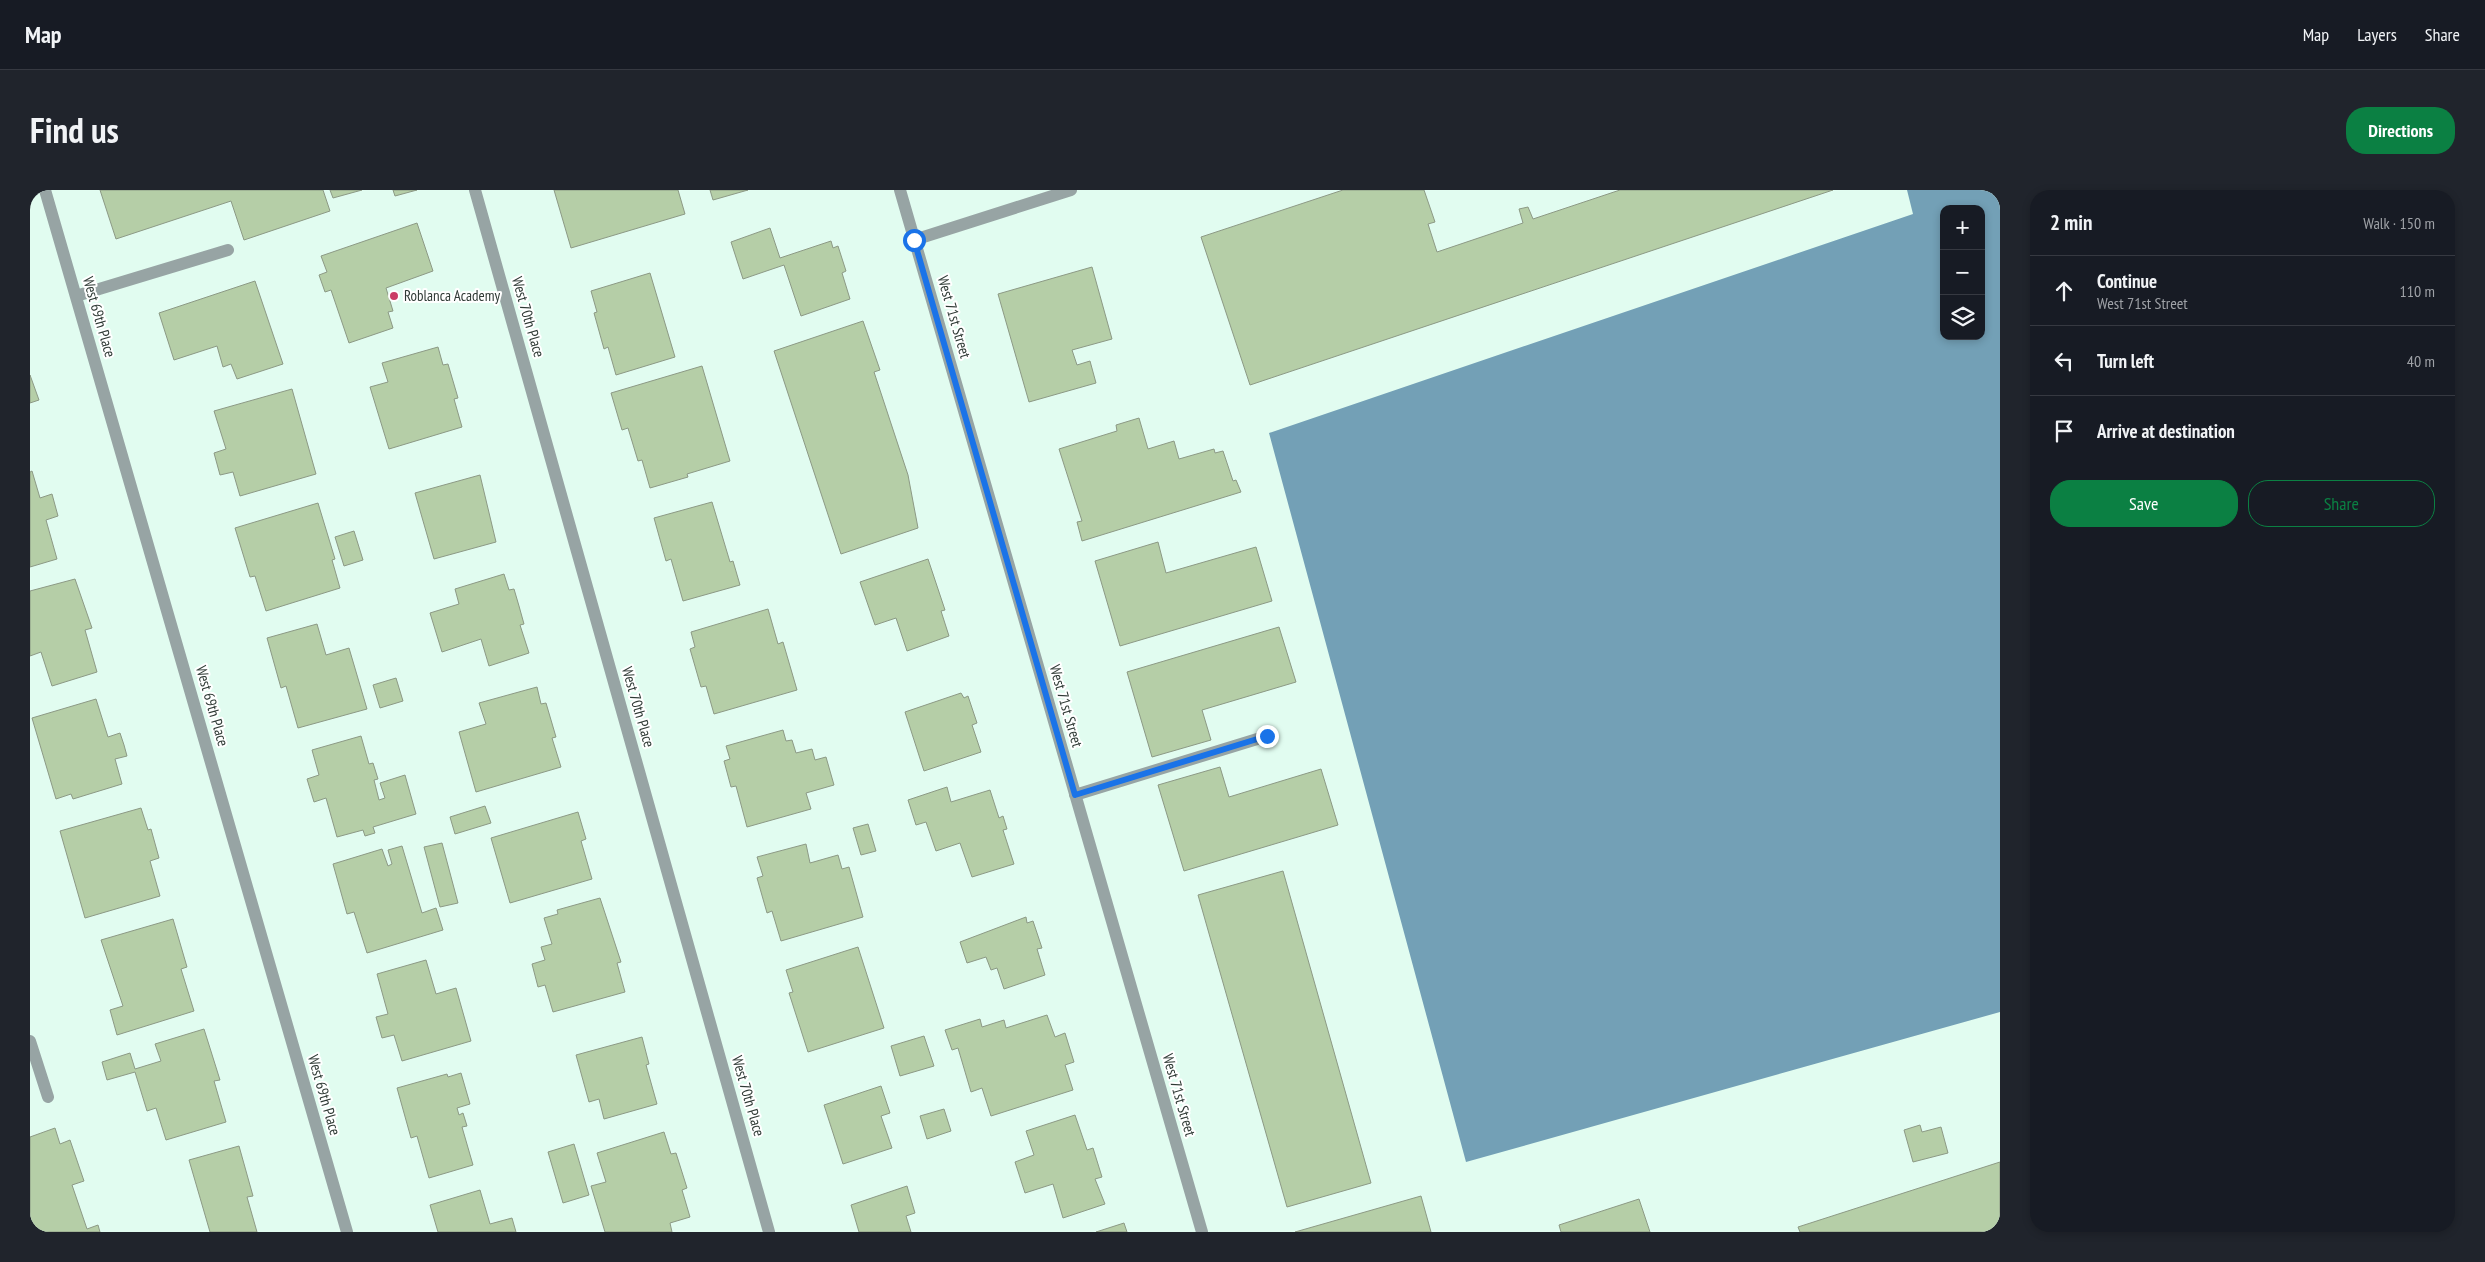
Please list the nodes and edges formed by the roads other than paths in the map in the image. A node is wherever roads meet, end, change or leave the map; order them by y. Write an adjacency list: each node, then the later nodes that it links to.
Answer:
1 (45, 190): 7 (street, West 69th Place)
2 (475, 190): 13 (street, West 70th Place)
3 (900, 190): 5 (street, West 71st Street)
4 (1071, 190): 5 (street)
5 (914, 240): 9 (street, West 71st Street)
6 (228, 250): 7 (street)
7 (76, 296): 12 (street, West 69th Place)
8 (1267, 736): 9 (street)
9 (1075, 795): 14 (street, West 71st Street)
10 (30, 1041): 11 (street)
11 (48, 1097)
12 (347, 1232)
13 (769, 1232)
14 (1202, 1232)

